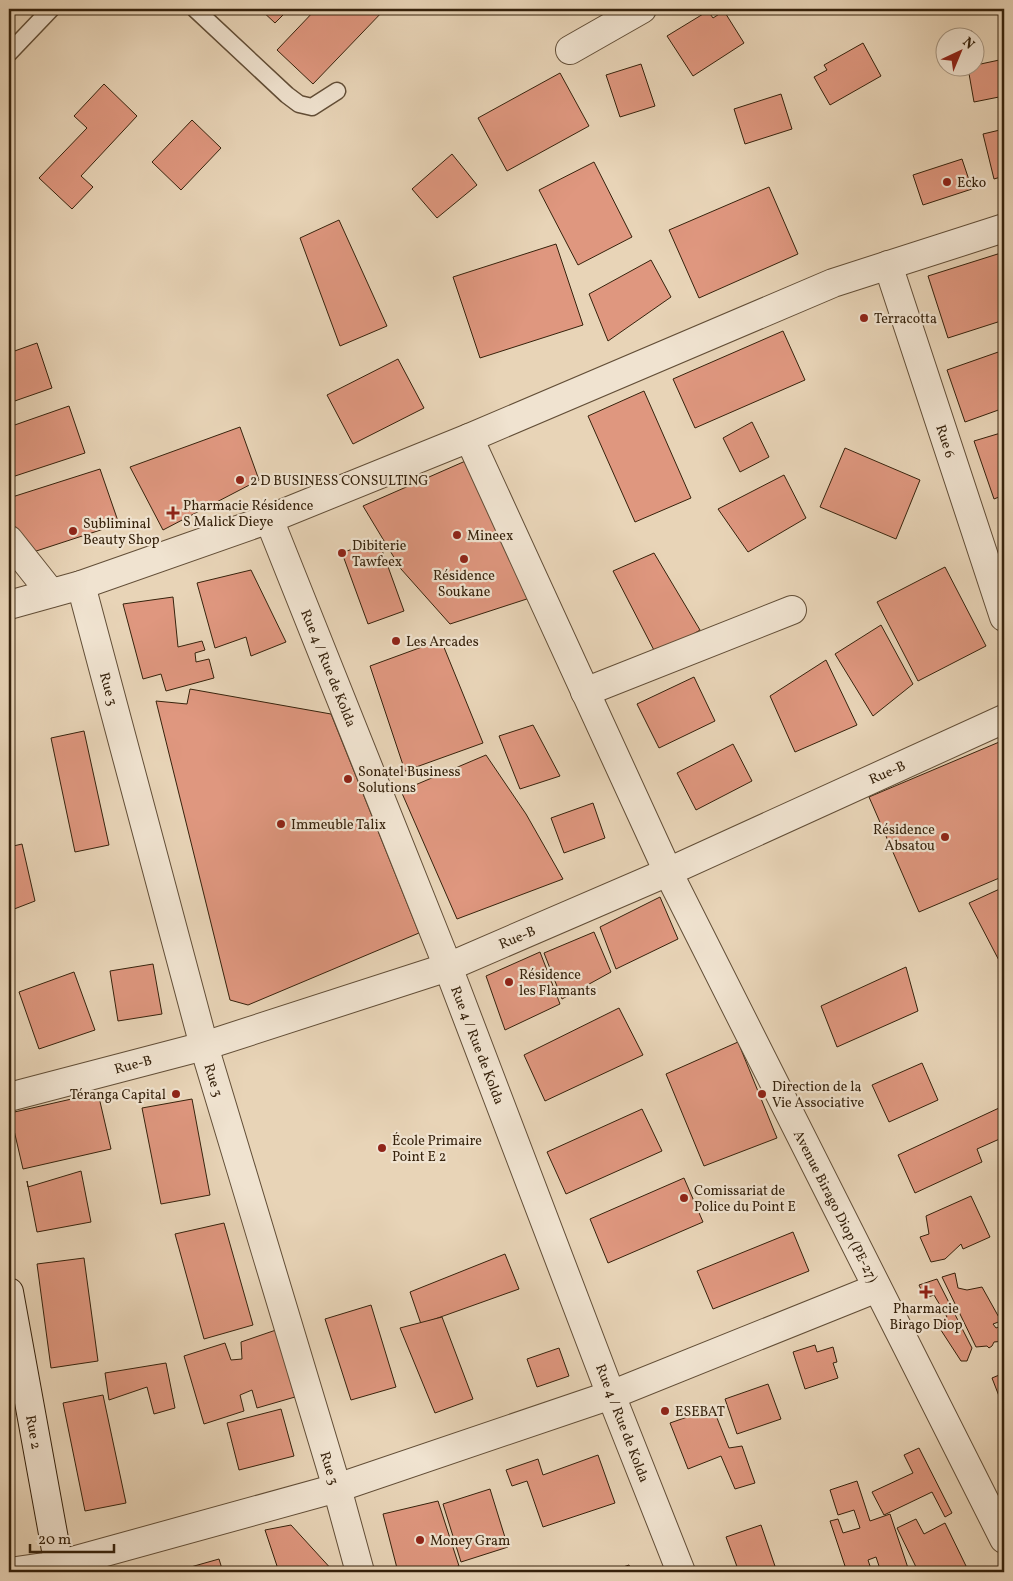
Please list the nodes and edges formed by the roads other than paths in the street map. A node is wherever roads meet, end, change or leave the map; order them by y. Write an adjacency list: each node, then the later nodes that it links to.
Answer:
1 (51, 9): 5 (lane)
2 (195, 9): 6 (lane)
3 (642, 9): 4 (street)
4 (570, 50)
5 (9, 53)
6 (337, 91)
7 (1004, 228): 8 (street)
8 (888, 265): 9 (street); 16 (street, Rue 6)
9 (469, 438): 10 (street); 17 (street, Avenue Birago Diop (PE-27))
10 (269, 519): 12 (street); 20 (street, Rue 4 / Rue de Kolda)
11 (9, 540): 13 (street)
12 (82, 585): 13 (street); 21 (street, Rue 3)
13 (51, 593): 14 (street)
14 (9, 605)
15 (792, 610): 17 (street)
16 (1004, 616)
17 (585, 692): 19 (street, Avenue Birago Diop (PE-27))
18 (1004, 719): 19 (street, Rue-B)
19 (668, 872): 20 (street, Rue-B); 23 (street, Avenue Birago Diop (PE-27))
20 (448, 967): 21 (street, Rue-B); 25 (street, Rue 4 / Rue de Kolda)
21 (204, 1046): 22 (street, Rue-B); 26 (street, Rue 3)
22 (9, 1097)
23 (878, 1288): 25 (street); 27 (street, Avenue Birago Diop (PE-27))
24 (9, 1292): 28 (street, Rue 2)
25 (611, 1395): 26 (street); 31 (street, Rue 4 / Rue de Kolda)
26 (337, 1488): 28 (street); 30 (street, Rue 3)
27 (1004, 1539)
28 (59, 1568): 29 (street)
29 (9, 1572)
30 (360, 1572)
31 (681, 1572)

